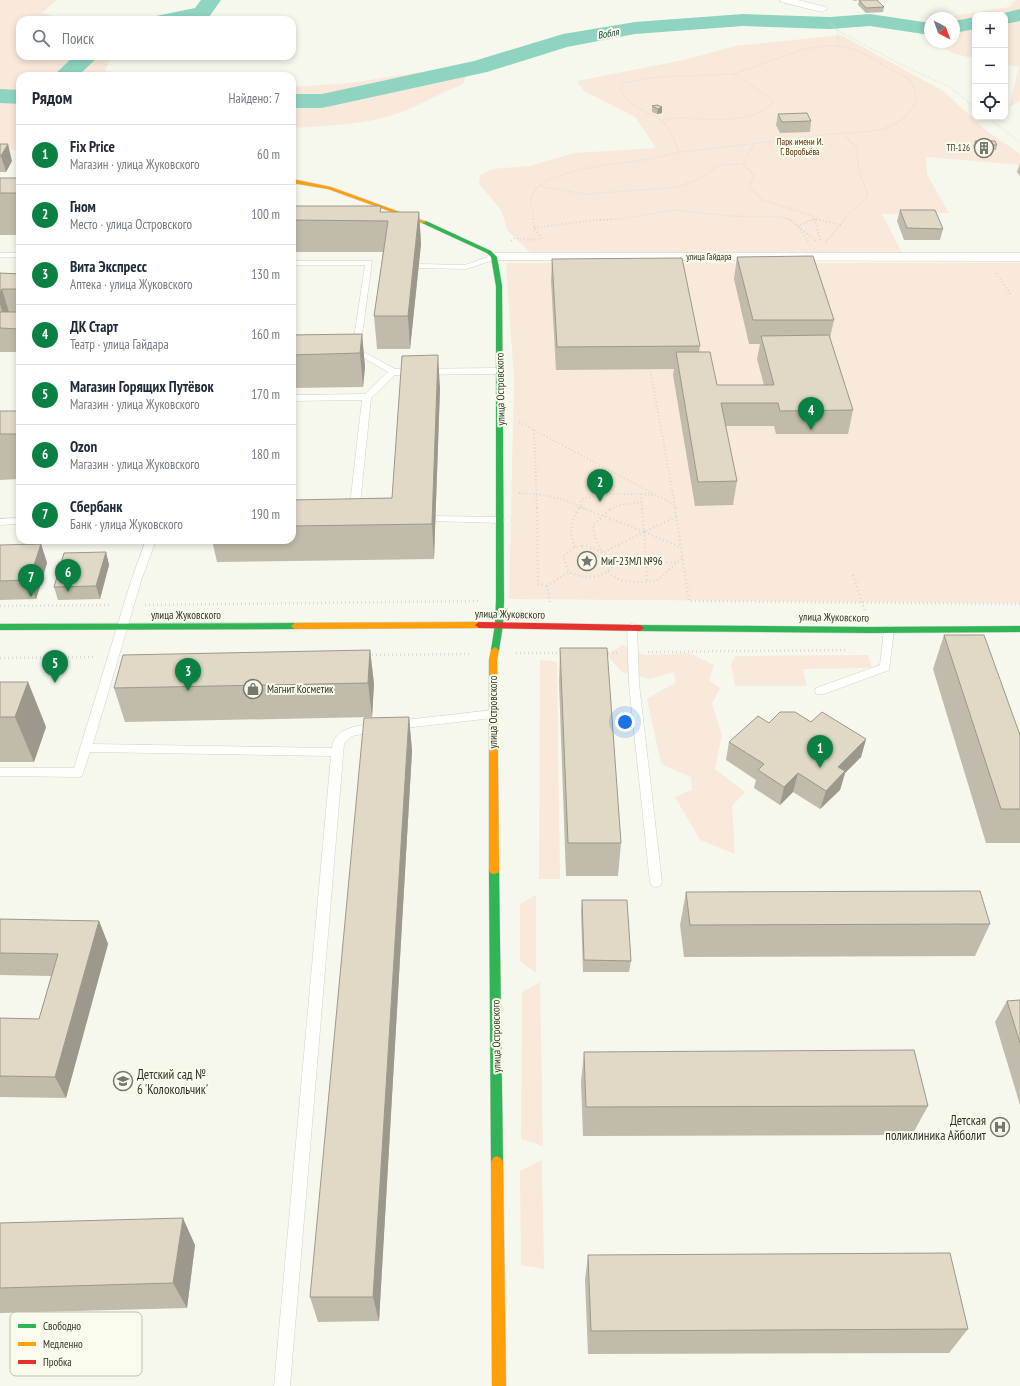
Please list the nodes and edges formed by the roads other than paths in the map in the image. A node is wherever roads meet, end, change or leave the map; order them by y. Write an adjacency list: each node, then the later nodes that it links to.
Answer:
1 (785, 0): 2 (street)
2 (822, 9)
3 (296, 182): 6 (street)
4 (16, 254): 5 (lane)
5 (0, 255)
6 (494, 257): 7 (street, улица Гайдара); 9 (lane); 10 (street, улица Островского)
7 (1020, 257)
8 (296, 263): 11 (lane)
9 (418, 266)
10 (499, 371): 11 (lane); 16 (street, улица Островского)
11 (393, 372): 12 (lane)
12 (366, 397): 13 (lane); 14 (lane)
13 (296, 398)
14 (353, 518)
15 (435, 519): 16 (lane)
16 (500, 520): 20 (street, улица Островского)
17 (16, 521): 18 (lane)
18 (0, 522)
19 (150, 544): 21 (lane)
20 (499, 625): 21 (street, улица Жуковского); 22 (street, улица Жуковского); 27 (street, улица Островского)
21 (122, 627): 23 (street, улица Жуковского); 28 (lane)
22 (632, 627): 25 (street, улица Жуковского); 31 (lane)
23 (0, 628)
24 (1020, 629): 25 (street, улица Жуковского)
25 (888, 630): 26 (lane)
26 (820, 691)
27 (493, 714): 29 (lane); 33 (street, улица Островского)
28 (86, 748): 29 (lane); 30 (lane)
29 (337, 752): 32 (lane)
30 (0, 772)
31 (656, 882)
32 (282, 1386)
33 (499, 1386)

